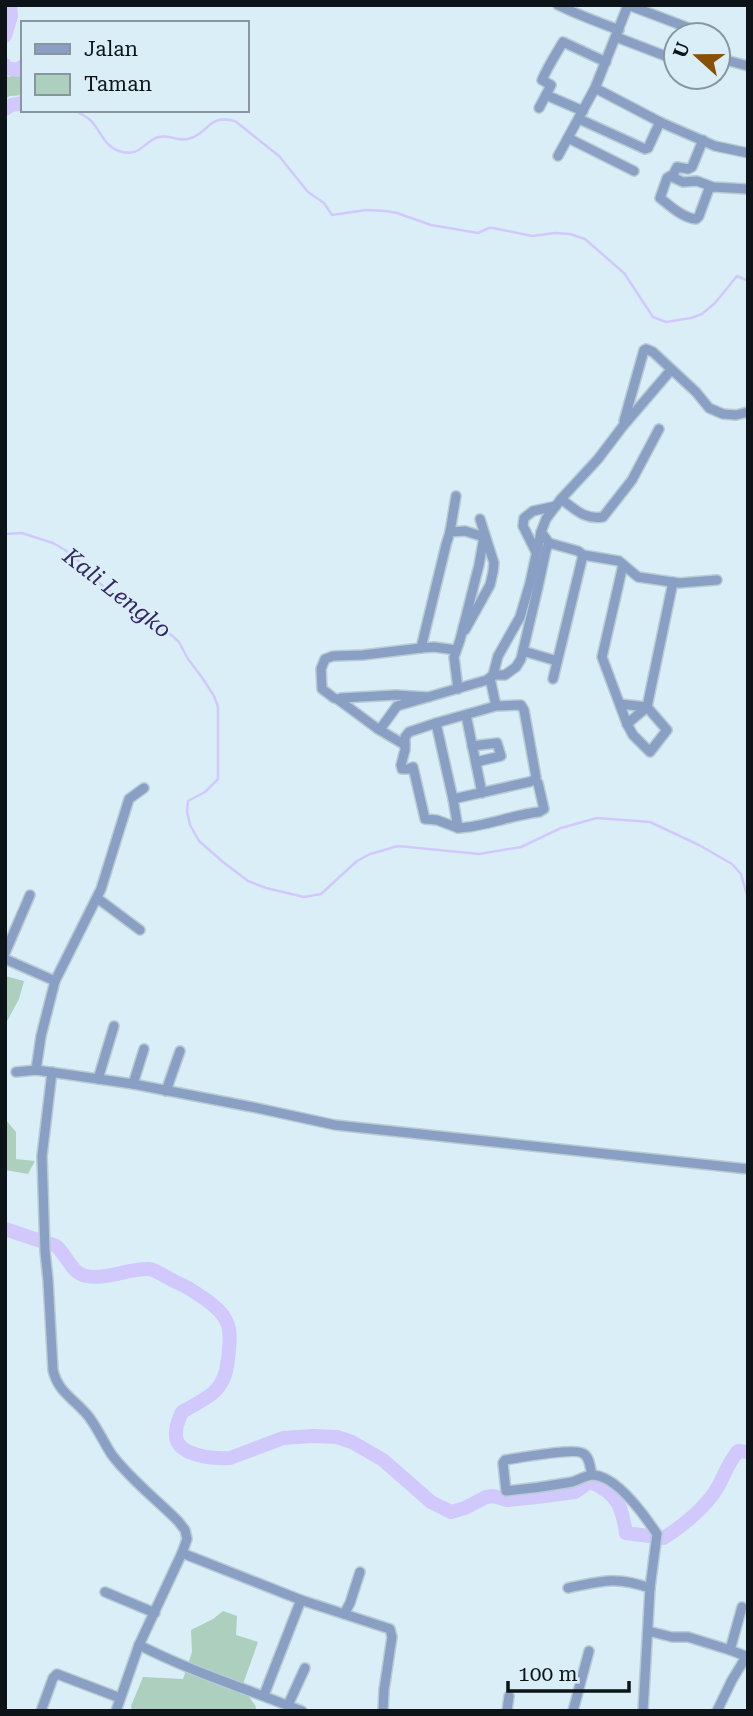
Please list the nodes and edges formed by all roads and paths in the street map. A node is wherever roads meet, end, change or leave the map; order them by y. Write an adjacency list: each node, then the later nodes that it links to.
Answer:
1 (558, 5): 4 (street)
2 (628, 5): 3 (street); 4 (street)
3 (670, 21)
4 (617, 34): 5 (street); 6 (street)
5 (662, 56)
6 (606, 62): 7 (street); 8 (street)
7 (595, 88): 10 (street); 11 (street)
8 (546, 95): 9 (street); 10 (street)
9 (539, 108)
10 (581, 115): 11 (street); 12 (street)
11 (660, 122): 13 (street)
12 (568, 138): 15 (street); 16 (street)
13 (704, 140): 14 (street); 17 (street)
14 (748, 153)
15 (558, 156)
16 (634, 171)
17 (672, 177): 18 (street); 18 (street)
18 (710, 186): 19 (street)
19 (748, 189)
20 (671, 370): 21 (street); 22 (street); 22 (street)
21 (748, 411)
22 (623, 426): 25 (street)
23 (659, 429): 25 (street)
24 (456, 496): 27 (street)
25 (558, 502): 28 (street); 31 (street)
26 (480, 519): 29 (street)
27 (450, 531): 29 (street); 38 (street)
28 (541, 531): 30 (street); 31 (street)
29 (484, 537): 37 (street); 37 (street)
30 (549, 543): 32 (street); 36 (street)
31 (536, 552): 36 (street)
32 (583, 555): 33 (street); 41 (street)
33 (623, 565): 35 (street); 48 (street)
34 (717, 580): 35 (street)
35 (674, 582): 51 (street)
36 (534, 585): 40 (street); 42 (street)
37 (460, 637): 39 (street)
38 (421, 648): 39 (street); 47 (street)
39 (456, 650): 44 (street)
40 (523, 651): 41 (street); 42 (street)
41 (557, 661): 43 (street)
42 (491, 677): 44 (street); 50 (street)
43 (553, 679)
44 (458, 689): 46 (street)
45 (385, 696): 46 (street); 47 (street); 49 (street)
46 (429, 697): 49 (street)
47 (340, 700): 55 (street)
48 (620, 704): 51 (street); 54 (street)
49 (397, 706): 55 (street)
50 (496, 706): 52 (street); 59 (street)
51 (647, 707): 54 (street); 54 (street)
52 (466, 715): 53 (street); 56 (street)
53 (436, 723): 57 (street); 62 (street)
54 (627, 724)
55 (378, 729): 57 (street)
56 (472, 746): 58 (street); 58 (street)
57 (405, 747): 63 (street)
58 (476, 762): 61 (street)
59 (534, 780): 61 (street); 63 (street)
60 (144, 788): 65 (street)
61 (482, 793): 62 (street)
62 (453, 799): 63 (street)
63 (458, 828)
64 (30, 895): 67 (street)
65 (97, 898): 66 (street); 69 (street)
66 (140, 930)
67 (5, 953)
68 (5, 959): 69 (street)
69 (55, 981): 73 (street)
70 (114, 1026): 76 (street)
71 (144, 1049): 77 (street)
72 (180, 1051): 78 (street)
73 (36, 1070): 74 (street); 75 (street)
74 (16, 1072)
75 (52, 1072): 76 (street); 81 (street)
76 (99, 1079): 77 (street)
77 (133, 1084): 78 (street)
78 (166, 1091): 79 (street)
79 (748, 1168)
80 (592, 1475): 80 (street); 84 (street)
81 (182, 1553): 86 (street); 88 (street)
82 (360, 1572): 89 (street)
83 (568, 1588): 84 (street)
84 (650, 1588): 90 (street)
85 (105, 1592): 88 (street)
86 (301, 1600): 89 (street); 96 (street)
87 (742, 1608): 92 (street)
88 (155, 1612): 91 (street)
89 (344, 1614): 103 (street)
90 (648, 1631): 92 (street); 106 (street)
91 (139, 1645): 96 (street); 98 (street)
92 (730, 1650): 94 (street)
93 (589, 1651): 105 (street)
94 (747, 1657): 107 (street)
95 (305, 1668): 99 (street)
96 (264, 1695): 99 (street)
97 (509, 1696): 104 (street)
98 (120, 1698): 100 (street); 101 (street)
99 (288, 1705): 102 (street)
100 (41, 1711)
101 (116, 1711)
102 (302, 1711)
103 (383, 1711)
104 (507, 1711)
105 (573, 1711)
106 (643, 1711)
107 (717, 1711)

